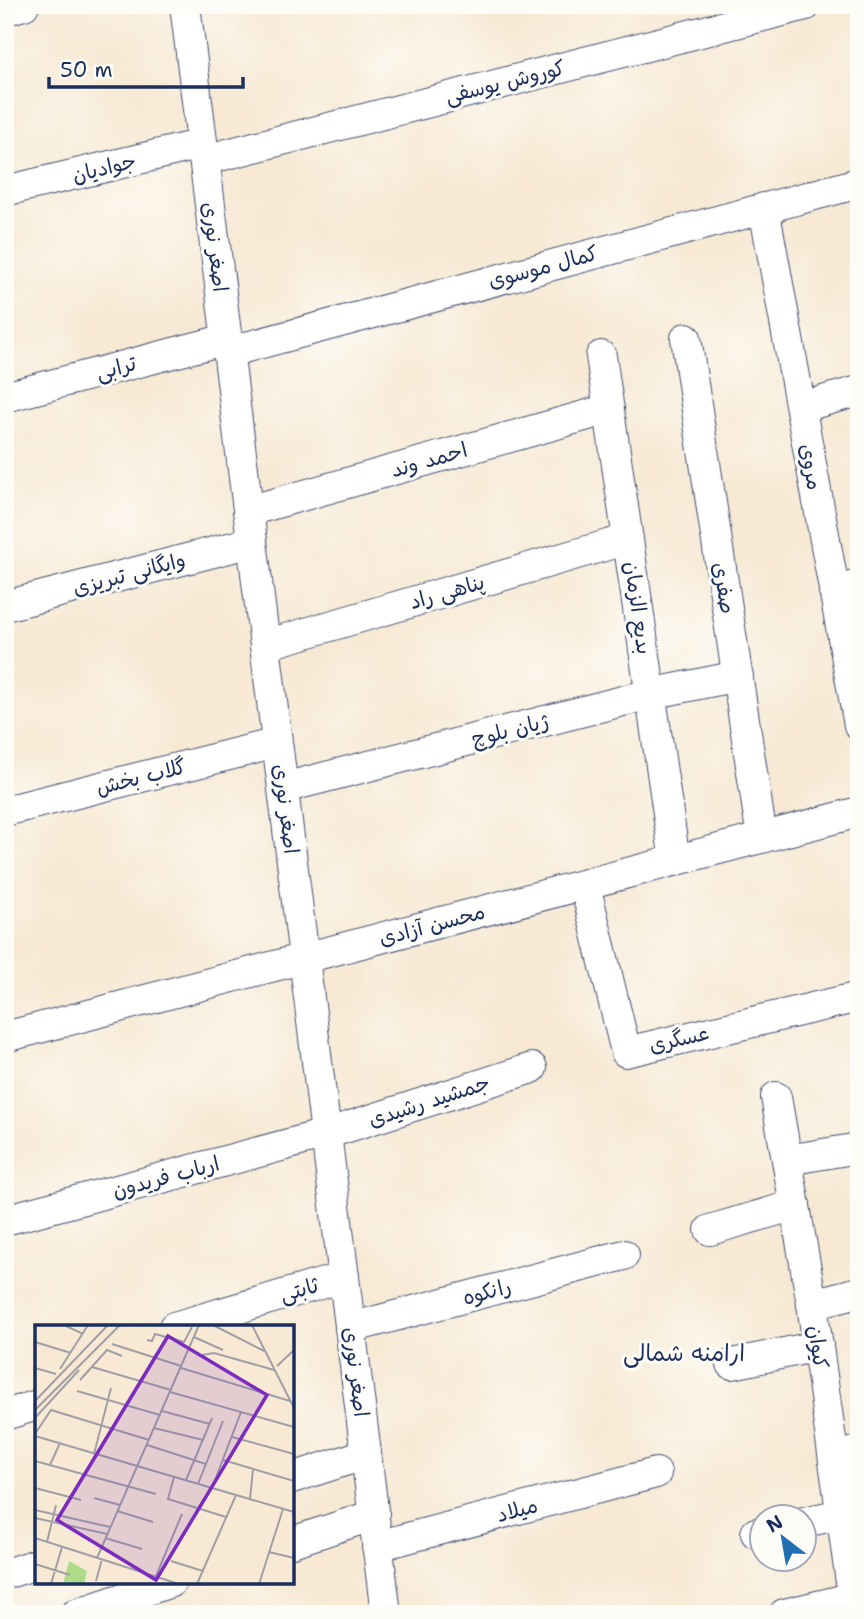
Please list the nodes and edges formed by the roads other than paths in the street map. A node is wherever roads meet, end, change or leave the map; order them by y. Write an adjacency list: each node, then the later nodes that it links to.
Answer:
1 (24, 5): 4 (street)
2 (185, 5): 5 (street, اصغر نوری)
3 (806, 5): 5 (street, کوروش یوسفی)
4 (5, 10)
5 (203, 152): 7 (street, جوادیان); 10 (street, اصغر نوری)
6 (859, 183): 8 (street, کمال موسوی)
7 (5, 191)
8 (764, 208): 10 (street, کمال موسوی); 14 (street, مروی)
9 (686, 338): 22 (street, صفری)
10 (227, 346): 13 (street, ترابی); 16 (street, اصغر نوری)
11 (601, 356): 15 (street, بدیع الزمان)
12 (859, 391): 14 (street)
13 (5, 397)
14 (801, 407): 19 (street, مروی)
15 (609, 409): 16 (street, احمد وند); 17 (street, بدیع الزمان)
16 (248, 511): 18 (street, اصغر نوری)
17 (628, 539): 21 (street, پناهی راد); 23 (street, بدیع الزمان)
18 (252, 542): 20 (street, وایگانی تبریزی); 21 (street, اصغر نوری)
19 (846, 588): 24 (street, مروی)
20 (5, 606)
21 (265, 645): 25 (street, اصغر نوری)
22 (738, 676): 23 (street, ژیان بلوچ); 29 (street, صفری)
23 (650, 694): 26 (street, ژیان بلوچ); 30 (street, بدیع الزمان)
24 (857, 709)
25 (277, 743): 26 (street, اصغر نوری); 27 (street, گلاب بخش)
26 (283, 788): 32 (street, اصغر نوری)
27 (5, 811)
28 (859, 812): 29 (street, محسن آزادی)
29 (762, 838): 30 (street, محسن آزادی)
30 (675, 861): 31 (street, محسن آزادی)
31 (585, 885): 32 (street, محسن آزادی); 33 (street, عسگری)
32 (304, 958): 34 (street, محسن آزادی); 37 (street, اصغر نوری)
33 (859, 997)
34 (5, 1037)
35 (531, 1068): 37 (street, جمشید رشیدی)
36 (776, 1097): 39 (street, کیوان)
37 (326, 1134): 41 (street, ارباب فریدون); 44 (street, اصغر نوری)
38 (859, 1148): 39 (street)
39 (787, 1160): 40 (street, کیوان)
40 (795, 1205): 42 (street); 46 (street, کیوان)
41 (5, 1220)
42 (710, 1230)
43 (624, 1255): 48 (street, رانکوه)
44 (344, 1277): 47 (street, ثابتی); 48 (street, اصغر نوری)
45 (859, 1292): 46 (street)
46 (812, 1304): 49 (street, کیوان)
47 (181, 1325)
48 (350, 1328): 53 (street, اصغر نوری)
49 (818, 1346): 50 (street); 54 (street, کیوان)
50 (732, 1364)
51 (35, 1406): 52 (street)
52 (5, 1415)
53 (366, 1454): 56 (street); 58 (street, اصغر نوری)
54 (846, 1454): 57 (street, کیوان)
55 (656, 1473): 61 (street, میلاد)
56 (294, 1477)
57 (842, 1514): 59 (street); 63 (street, کیوان)
58 (374, 1516): 60 (street); 61 (street, اصغر نوری)
59 (818, 1519)
60 (294, 1541)
61 (377, 1546): 65 (street, اصغر نوری)
62 (165, 1584): 64 (street)
63 (856, 1597): 66 (street)
64 (76, 1614)
65 (386, 1614)
66 (784, 1614)

